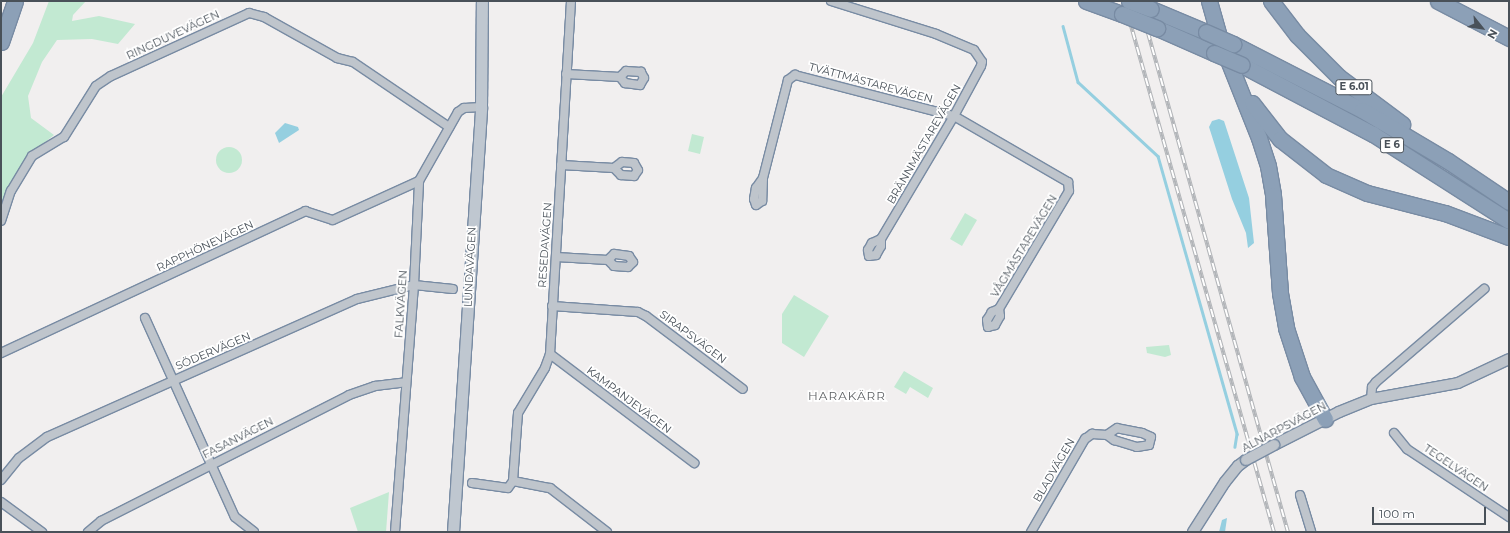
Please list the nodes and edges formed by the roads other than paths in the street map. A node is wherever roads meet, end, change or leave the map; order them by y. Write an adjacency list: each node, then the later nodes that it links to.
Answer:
1 (15, 1): 11 (highway)
2 (482, 1): 15 (main road, LUNDAVÄGEN)
3 (571, 1): 13 (street, RESEDAVÄGEN)
4 (831, 1): 16 (street, BRÄNNMÄSTAREVÄGEN)
5 (1086, 1): 9 (highway, E 6)
6 (1209, 1): 12 (highway)
7 (1271, 1): 18 (highway, E 6.01)
8 (1438, 1): 10 (highway)
9 (1126, 8): 12 (highway, E 6, bridge); 12 (highway, E 6, bridge)
10 (1509, 38)
11 (1, 42)
12 (1222, 46): 18 (highway, E 6); 25 (highway, E 6, bridge); 26 (highway); 43 (highway)
13 (566, 74): 14 (street); 19 (street, RESEDAVÄGEN)
14 (620, 77)
15 (481, 107): 17 (street, FALKVÄGEN); 58 (main road, LUNDAVÄGEN)
16 (954, 116): 21 (street, TVÄTTMÄSTAREVÄGEN); 27 (street, BRÄNNMÄSTAREVÄGEN); 34 (street, VÅGMÄSTAREVÄGEN)
17 (449, 127): 22 (street, FALKVÄGEN); 24 (street, RINGDUVEVÄGEN)
18 (1448, 161): 23 (highway, E 6)
19 (561, 165): 20 (street); 28 (street, RESEDAVÄGEN)
20 (614, 168)
21 (763, 178)
22 (419, 181): 30 (street, FALKVÄGEN); 36 (street, RAPPHÖNEVÄGEN)
23 (1509, 202)
24 (1, 221)
25 (1509, 221)
26 (1509, 237)
27 (881, 239)
28 (556, 257): 29 (street); 33 (street, RESEDAVÄGEN)
29 (608, 260)
30 (414, 285): 32 (street, SÖDERVÄGEN); 39 (street, SÖDERVÄGEN); 40 (street, FALKVÄGEN)
31 (1484, 289): 42 (street)
32 (453, 290)
33 (552, 306): 37 (street, RESEDAVÄGEN); 41 (street, SIRAPSVÄGEN)
34 (999, 309)
35 (145, 318): 39 (street)
36 (1, 353)
37 (550, 354): 46 (street, KAMPANJEVÄGEN); 49 (street, RESEDAVÄGEN)
38 (1509, 359): 42 (street, ALNARPSVÄGEN)
39 (172, 380): 47 (street); 48 (street, SÖDERVÄGEN)
40 (406, 382): 47 (street, FASANVÄGEN); 57 (street, FALKVÄGEN)
41 (743, 389)
42 (1371, 399): 43 (street, ALNARPSVÄGEN)
43 (1325, 419): 61 (street, ALNARPSVÄGEN, bridge)
44 (1394, 433): 53 (street, TEGELVÄGEN)
45 (1107, 435): 45 (street, BLADVÄGEN); 60 (street, BLADVÄGEN)
46 (694, 463)
47 (210, 465): 55 (street, FASANVÄGEN); 56 (street)
48 (1, 480)
49 (513, 481): 50 (street); 59 (street)
50 (472, 483)
51 (1300, 495): 62 (street)
52 (1, 502): 54 (street)
53 (1509, 517)
54 (42, 532)
55 (88, 532)
56 (254, 532)
57 (395, 532)
58 (453, 532)
59 (607, 532)
60 (1030, 532)
61 (1194, 532)
62 (1311, 532)

